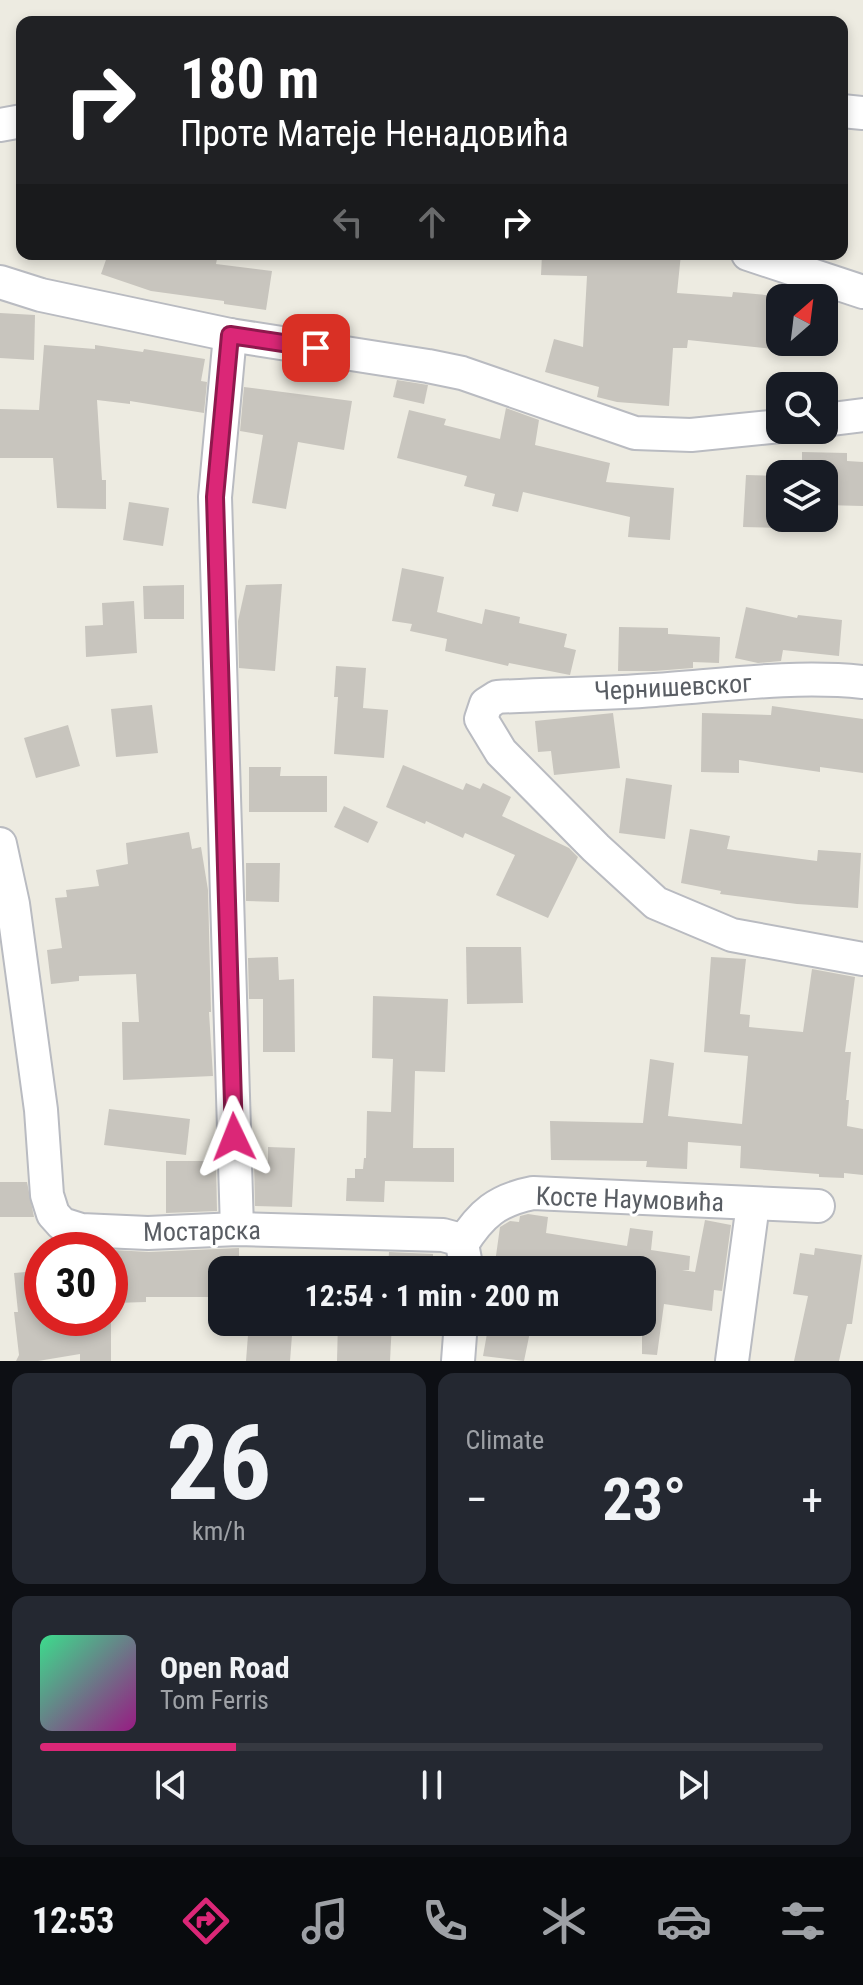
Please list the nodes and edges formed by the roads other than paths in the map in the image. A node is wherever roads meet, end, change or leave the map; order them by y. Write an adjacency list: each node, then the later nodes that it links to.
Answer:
1 (766, 260): 3 (street)
2 (0, 282): 4 (street)
3 (863, 292)
4 (230, 335): 7 (street); 13 (street)
5 (863, 415): 6 (street)
6 (838, 418)
7 (766, 427)
8 (863, 682): 10 (street, Чернишевског)
9 (0, 844): 13 (street, Мостарска)
10 (863, 959)
11 (753, 1204): 12 (street, Косте Наумовића); 15 (street, Косте Наумовића); 18 (street)
12 (818, 1206)
13 (237, 1229): 14 (street, Мостарска)
14 (463, 1256)
15 (464, 1256)
16 (460, 1336): 17 (street)
17 (458, 1361)
18 (732, 1361)

